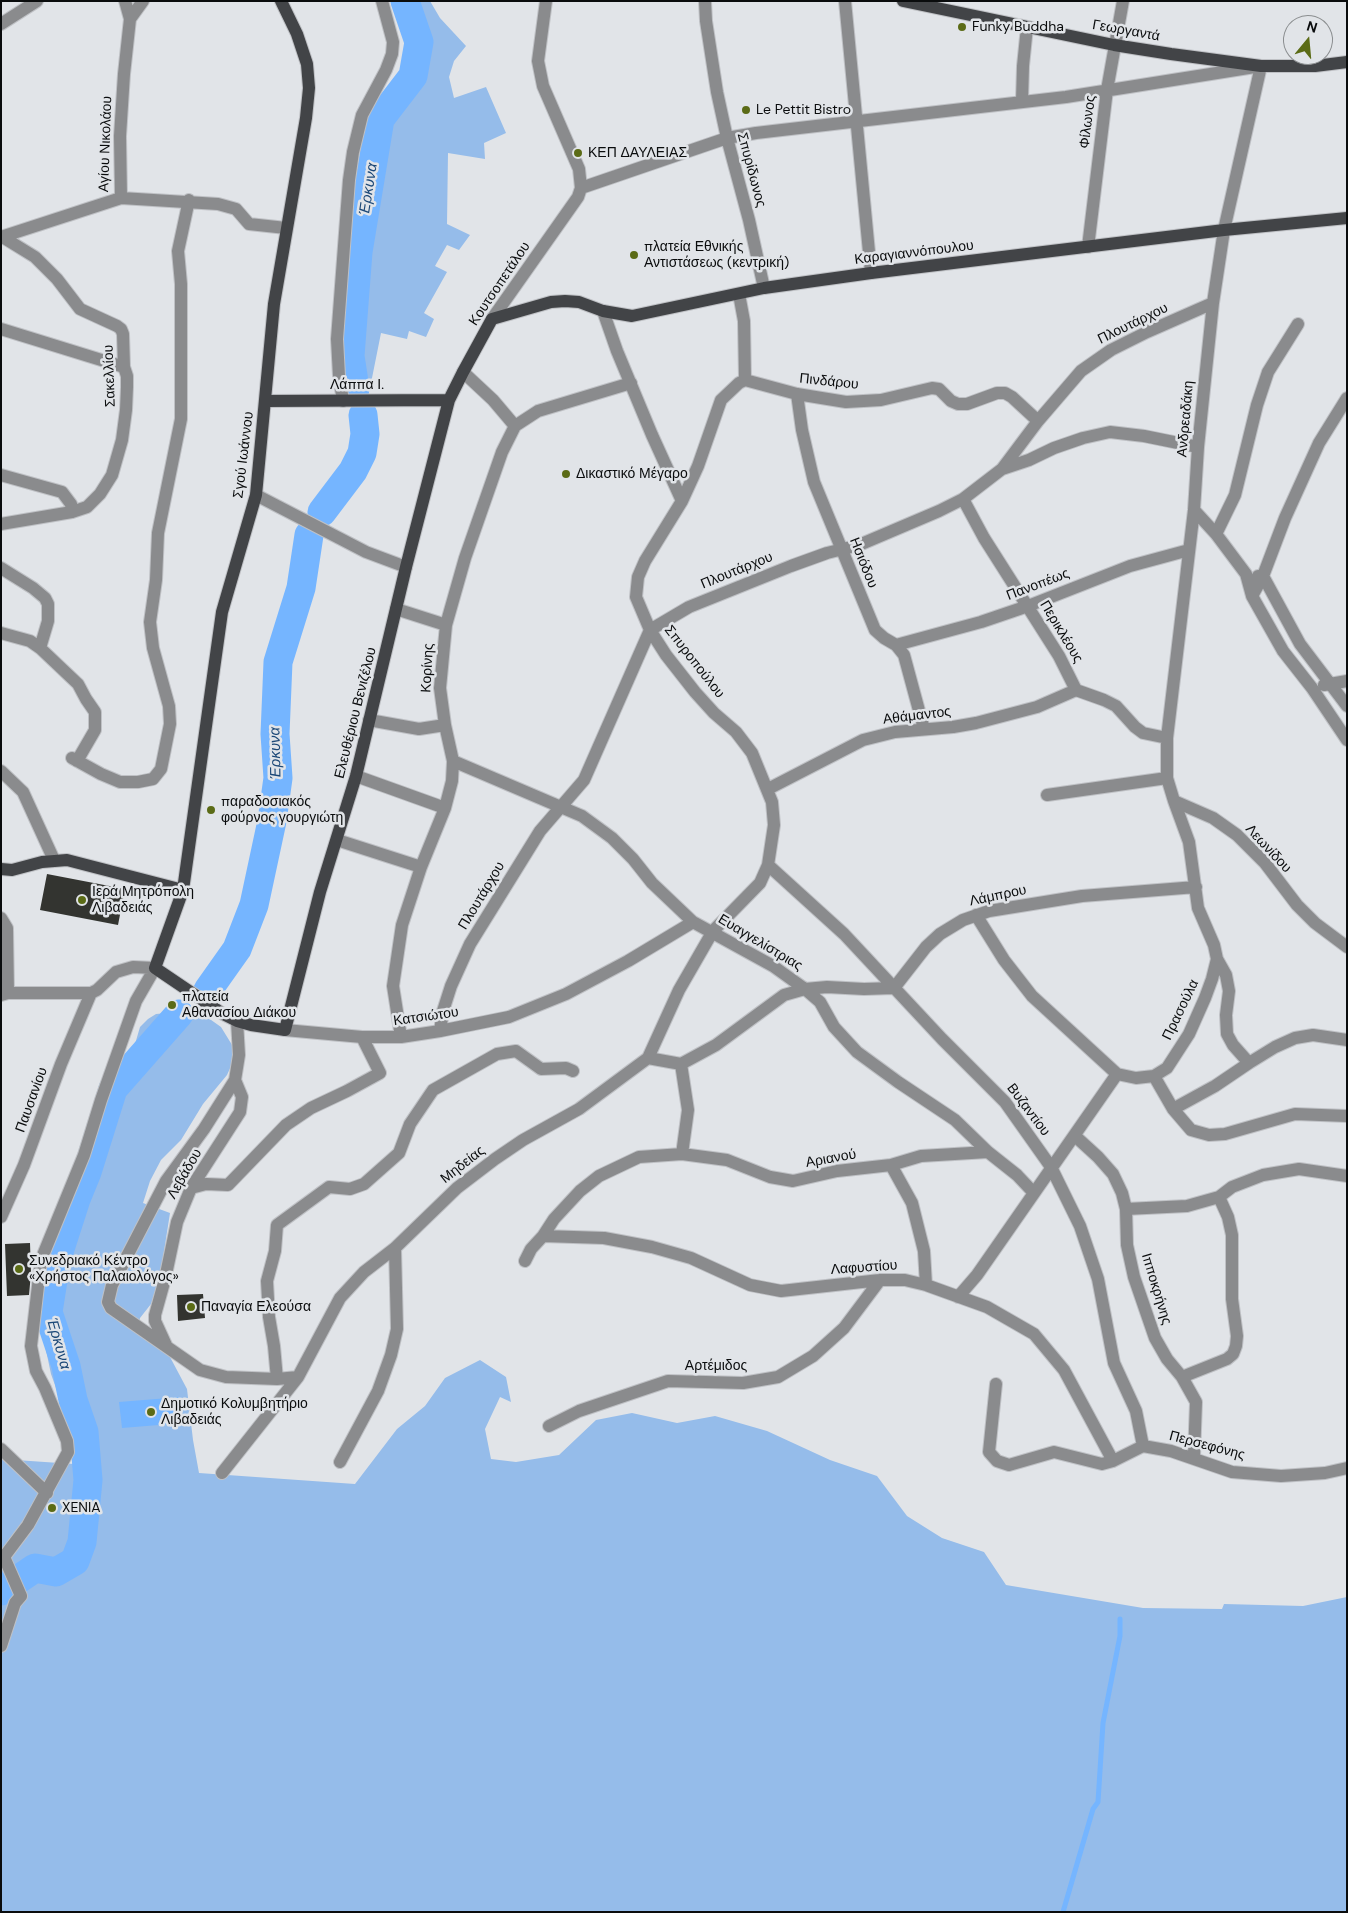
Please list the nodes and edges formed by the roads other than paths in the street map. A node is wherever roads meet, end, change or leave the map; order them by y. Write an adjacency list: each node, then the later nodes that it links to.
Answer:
1 (37, 1): 13 (street)
2 (125, 1): 12 (street)
3 (144, 1): 12 (street)
4 (281, 1): 26 (main road, Σγού Ιωάννου)
5 (382, 1): 46 (street)
6 (546, 1): 22 (street)
7 (705, 1): 21 (street, Σπυρίδωνος)
8 (845, 1): 20 (street)
9 (903, 1): 11 (main road, Γεωργαντά)
10 (1123, 1): 15 (street, Φίλωνος)
11 (941, 5): 14 (main road, Γεωργαντά)
12 (130, 19): 23 (street, Αγίου Νικολάου)
13 (1, 24)
14 (1027, 27): 15 (main road, Γεωργαντά); 19 (street)
15 (1114, 45): 17 (main road, Γεωργαντά); 18 (street, Φίλωνος)
16 (1347, 62): 17 (main road, Γεωργαντά)
17 (1261, 66): 18 (street); 27 (street, Ανδρεαδάκη)
18 (1107, 90): 19 (street); 29 (street, Φίλωνος)
19 (1022, 101): 20 (street)
20 (856, 122): 21 (street); 30 (street)
21 (727, 138): 22 (street); 31 (street, Σπυρίδωνος)
22 (581, 188): 35 (street, Κουτσοπετάλου)
23 (121, 198): 24 (street); 28 (street, Αγίου Νικολάου)
24 (189, 200): 26 (street); 72 (street)
25 (1347, 218): 27 (main road, Καραγιαννόπουλου)
26 (286, 228): 44 (main road, Σγού Ιωάννου)
27 (1224, 230): 29 (main road, Καραγιαννόπουλου); 33 (street, Ανδρεαδάκη)
28 (2, 236): 38 (street, Σακελλίου)
29 (1088, 247): 30 (main road, Καραγιαννόπουλου)
30 (871, 273): 31 (main road, Καραγιαννόπουλου)
31 (764, 288): 32 (main road, Καραγιαννόπουλου)
32 (739, 294): 34 (main road, Καραγιαννόπουλου); 40 (street)
33 (1212, 303): 47 (street, Πλουτάρχου); 49 (street, Ανδρεαδάκη)
34 (602, 311): 35 (main road, Καραγιαννόπουλου); 41 (street)
35 (492, 319): 39 (main road, Κουτσοπετάλου)
36 (1298, 324): 58 (street)
37 (1, 329): 38 (street)
38 (124, 367): 56 (street, Σακελλίου)
39 (463, 372): 45 (main road, Κουτσοπετάλου); 48 (street)
40 (745, 380): 42 (street, Πινδάρου); 54 (street, Σπυροπούλου)
41 (631, 383): 48 (street); 54 (street)
42 (797, 394): 47 (street, Πινδάρου); 59 (street, Ησιόδου)
43 (1347, 398): 64 (street)
44 (266, 400): 46 (main road, Λάππα Ι.); 52 (main road, Σγού Ιωάννου)
45 (450, 400): 46 (main road, Λάππα Ι.); 62 (main road, Ελευθέριου Βενιζέλου)
46 (343, 401)
47 (1038, 421): 50 (street, Πλουτάρχου)
48 (514, 426): 68 (street, Κορίνης)
49 (1198, 447): 50 (street); 55 (street, Ανδρεαδάκη)
50 (1002, 469): 53 (street, Πλουτάρχου)
51 (1, 475): 56 (street)
52 (256, 495): 62 (street); 98 (main road, Σγού Ιωάννου)
53 (963, 499): 59 (street, Πλουτάρχου); 66 (street, Περικλέους)
54 (682, 501): 69 (street, Σπυροπούλου)
55 (1194, 510): 58 (street); 60 (street, Ανδρεαδάκη)
56 (72, 512): 57 (street, Σακελλίου)
57 (1, 524)
58 (1216, 534): 63 (street)
59 (841, 549): 69 (street, Πλουτάρχου); 71 (street, Ησιόδου)
60 (1189, 550): 66 (street, Πανοπέως); 81 (street, Ανδρεαδάκη)
61 (1, 568): 72 (street)
62 (406, 568): 67 (main road, Ελευθέριου Βενιζέλου)
63 (1246, 574): 64 (street); 65 (street)
64 (1263, 576): 65 (street); 74 (street)
65 (1252, 596): 75 (street)
66 (1028, 606): 71 (street, Πανοπέως); 76 (street, Περικλέους)
67 (396, 609): 68 (street); 78 (main road, Ελευθέριου Βενιζέλου)
68 (446, 625): 79 (street, Κορίνης)
69 (650, 630): 87 (street, Σπυροπούλου); 90 (street, Πλουτάρχου)
70 (1, 634): 72 (street)
71 (896, 645): 80 (street, Ησιόδου)
72 (40, 648)
73 (1347, 681): 74 (street)
74 (1330, 683): 75 (street); 77 (street)
75 (1312, 688): 82 (street)
76 (1076, 690): 80 (street, Αθάμαντος); 81 (street)
77 (1347, 706)
78 (369, 720): 79 (street); 85 (main road, Ελευθέριου Βενιζέλου)
79 (445, 725): 83 (street, Κορίνης)
80 (924, 729): 87 (street, Αθάμαντος)
81 (1167, 738): 86 (street, Ανδρεαδάκη)
82 (1347, 740)
83 (453, 761): 90 (street, Ευαγγελίστριας); 91 (street, Κορίνης)
84 (1, 771): 93 (street)
85 (356, 776): 91 (street); 92 (main road, Ελευθέριου Βενιζέλου)
86 (1167, 778): 88 (street); 89 (street)
87 (768, 789): 94 (street, Σπυροπούλου)
88 (1048, 795)
89 (1174, 801): 97 (street); 103 (street, Λεωνίδου)
90 (559, 806): 101 (street, Ευαγγελίστριας); 112 (street, Πλουτάρχου)
91 (446, 808): 95 (street, Κορίνης)
92 (337, 840): 95 (street); 111 (main road, Ελευθέριου Βενιζέλου)
93 (54, 860): 96 (main road); 98 (main road)
94 (768, 865): 102 (street, Σπυροπούλου); 106 (street, Βυζαντίου)
95 (421, 867): 114 (street, Κορίνης)
96 (1, 869)
97 (1196, 887): 99 (street, Λάμπρου); 104 (street)
98 (183, 890): 105 (main road, Σγού Ιωάννου)
99 (976, 915): 106 (street, Λάμπρου); 120 (street)
100 (1, 918): 109 (street)
101 (693, 922): 102 (street, Ευαγγελίστριας); 112 (street, Κατσιώτου)
102 (713, 932): 107 (street, Ευαγγελίστριας); 116 (street, Σπυροπούλου)
103 (1347, 947)
104 (1217, 959): 117 (street); 121 (street, Πρασούλα)
105 (156, 968): 108 (street); 110 (main road, Κατσιώτου); 155 (street)
106 (894, 988): 107 (street); 129 (street, Βυζαντίου)
107 (805, 989): 118 (street); 126 (street, Ευαγγελίστριας)
108 (90, 993): 109 (street); 135 (street, Παυσανίου)
109 (5, 994)
110 (237, 1021): 111 (main road, Κατσιώτου); 122 (street, Λεβάδου)
111 (285, 1030): 113 (street, Κατσιώτου)
112 (440, 1032): 114 (street, Κατσιώτου)
113 (362, 1037): 114 (street, Κατσιώτου); 131 (street)
114 (401, 1037)
115 (1347, 1040): 117 (street)
116 (648, 1058): 118 (street); 137 (street, Μηδείας)
117 (1249, 1063): 123 (street)
118 (681, 1064): 127 (street)
119 (573, 1071): 145 (street)
120 (1117, 1074): 121 (street); 125 (street)
121 (1154, 1076): 123 (street)
122 (235, 1080): 131 (street, Λεβάδου); 142 (street, Λεβάδου)
123 (1173, 1109): 124 (street)
124 (1347, 1116)
125 (1075, 1136): 129 (street); 134 (street, Ιπποκρήνης)
126 (988, 1152): 128 (street, Αριανού); 132 (street, Ευαγγελίστριας)
127 (682, 1154): 128 (street, Αριανού); 136 (street, Αριανού)
128 (891, 1165): 140 (street)
129 (1051, 1167): 132 (street); 148 (street, Βυζαντίου)
130 (1347, 1176): 133 (street)
131 (191, 1188): 142 (street, Λεβάδου)
132 (1033, 1192): 141 (street)
133 (1219, 1197): 134 (street); 143 (street)
134 (1126, 1209): 143 (street, Ιπποκρήνης)
135 (1, 1217)
136 (543, 1236): 138 (street, Αριανού); 139 (street, Λαφυστίου)
137 (395, 1248): 144 (street, Μηδείας); 152 (street)
138 (525, 1261)
139 (880, 1280): 140 (street, Λαφυστίου); 147 (street, Αρτέμιδος)
140 (926, 1285): 141 (street, Λαφυστίου)
141 (958, 1297): 151 (street, Λαφυστίου)
142 (166, 1345): 145 (street)
143 (1182, 1376): 150 (street, Ιπποκρήνης)
144 (298, 1377): 145 (street); 154 (street, Μηδείας)
145 (277, 1379)
146 (996, 1384): 151 (street)
147 (549, 1426)
148 (1143, 1446): 150 (street, Περσεφόνης); 151 (street)
149 (1, 1449): 155 (street)
150 (1194, 1457): 153 (street, Περσεφόνης)
151 (1113, 1461)
152 (340, 1462)
153 (1347, 1468)
154 (222, 1473)
155 (47, 1493): 156 (street)
156 (1, 1646)

